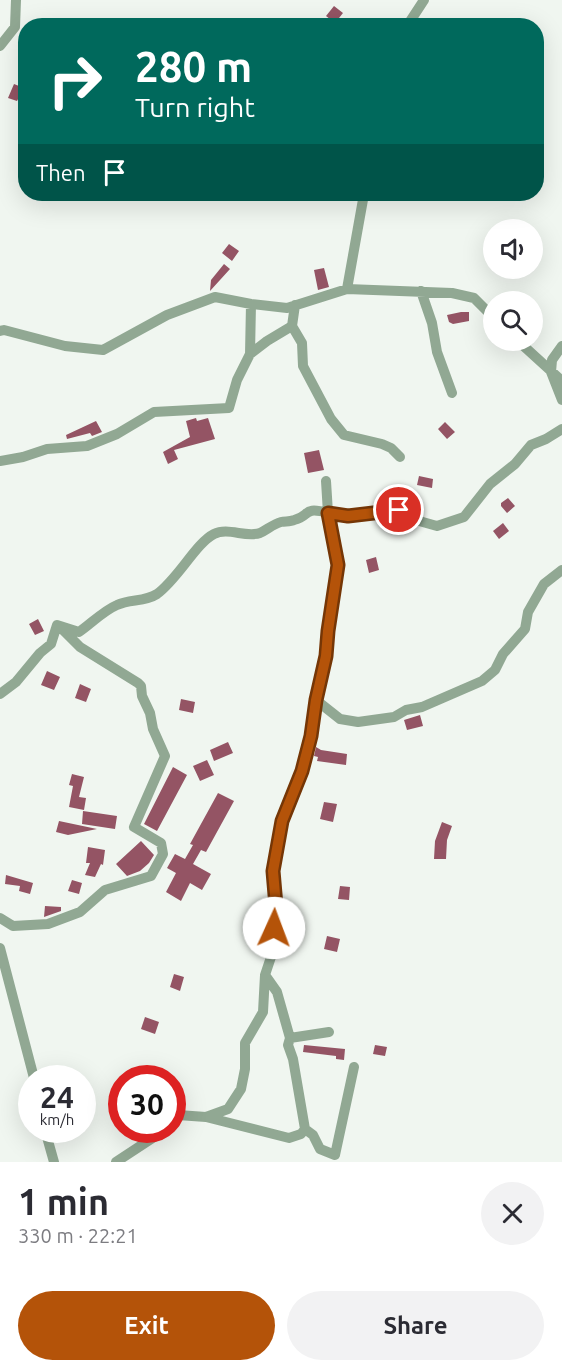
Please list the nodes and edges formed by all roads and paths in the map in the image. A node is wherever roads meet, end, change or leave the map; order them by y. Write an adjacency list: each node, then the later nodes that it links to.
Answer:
1 (16, 0): 4 (street)
2 (424, 0): 3 (street)
3 (412, 18)
4 (0, 46)
5 (363, 201): 6 (street)
6 (347, 289): 7 (street); 9 (street)
7 (421, 291): 10 (street); 18 (street)
8 (251, 304): 9 (street); 12 (street); 15 (street)
9 (296, 305): 11 (street)
10 (483, 307)
11 (292, 326): 15 (street); 21 (street)
12 (0, 331)
13 (562, 346): 16 (street)
14 (529, 351): 16 (street)
15 (250, 354): 22 (street)
16 (551, 372): 17 (street); 19 (street)
17 (562, 381)
18 (452, 393)
19 (562, 400)
20 (562, 429): 24 (street)
21 (400, 457)
22 (0, 461)
23 (326, 481): 24 (street)
24 (328, 513): 26 (street); 28 (street)
25 (562, 570): 28 (street)
26 (57, 625): 27 (street); 29 (street)
27 (0, 694)
28 (316, 700): 31 (street)
29 (0, 918)
30 (0, 948): 34 (street)
31 (265, 975): 33 (street); 37 (street)
32 (329, 1032): 33 (street)
33 (290, 1038): 38 (street)
34 (31, 1065)
35 (354, 1067): 41 (street)
36 (186, 1116): 37 (street)
37 (206, 1117): 38 (street)
38 (305, 1129): 41 (street)
39 (49, 1143): 42 (street)
40 (143, 1143): 43 (street)
41 (335, 1155): 44 (street)
42 (54, 1162)
43 (116, 1162)
44 (345, 1162)

